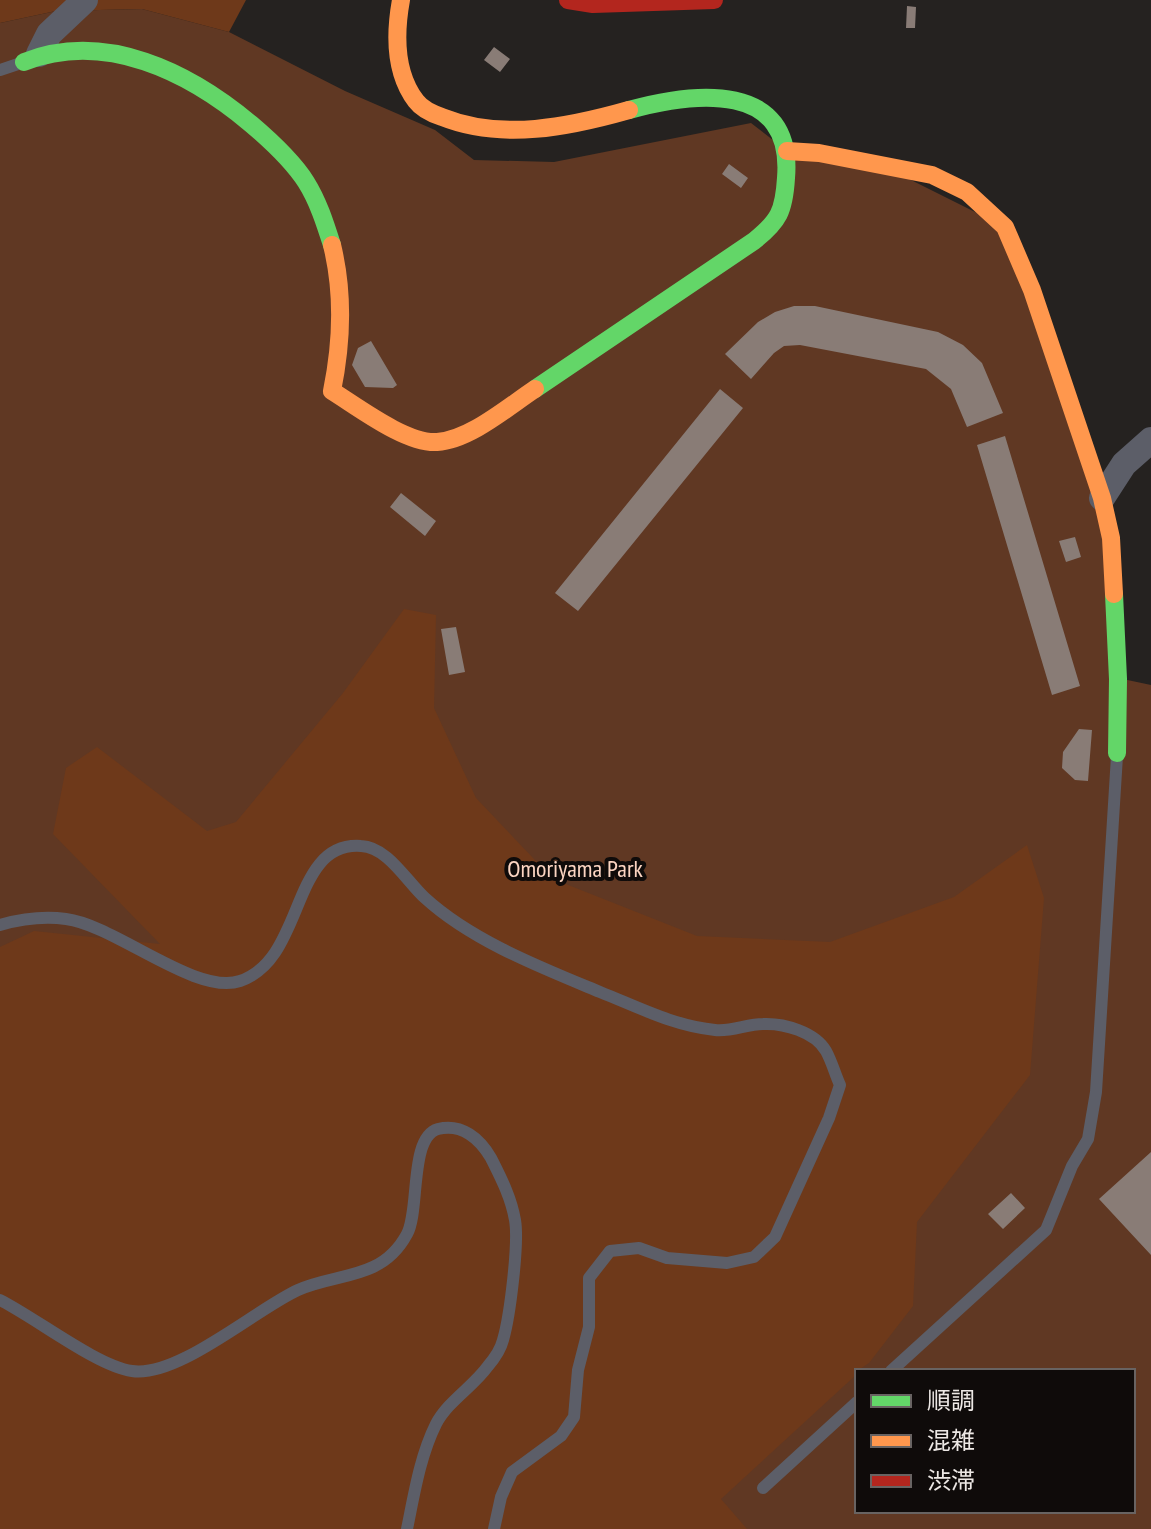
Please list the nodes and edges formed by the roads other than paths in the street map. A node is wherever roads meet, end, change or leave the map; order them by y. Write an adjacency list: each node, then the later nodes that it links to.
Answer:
1 (85, 0): 5 (street)
2 (401, 0): 7 (main road)
3 (568, 0): 4 (main road)
4 (714, 0)
5 (32, 58): 6 (lane); 7 (main road)
6 (0, 70)
7 (787, 151): 9 (main road)
8 (1151, 440): 9 (street)
9 (1102, 498): 10 (main road)
10 (1117, 753): 13 (lane)
11 (0, 925): 17 (lane)
12 (0, 1300): 16 (lane)
13 (893, 1369)
14 (855, 1404): 15 (lane)
15 (763, 1488)
16 (407, 1529)
17 (494, 1529)

